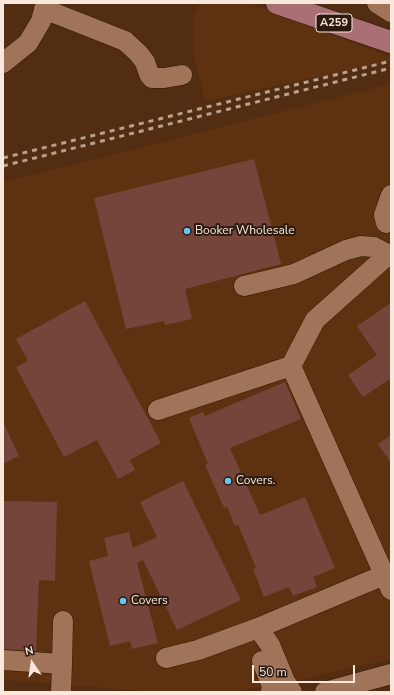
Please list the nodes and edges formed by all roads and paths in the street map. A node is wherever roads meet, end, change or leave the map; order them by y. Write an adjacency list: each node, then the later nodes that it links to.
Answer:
1 (277, 3): 5 (main road, A259)
2 (377, 3): 4 (street)
3 (45, 6): 6 (street); 7 (street)
4 (391, 12)
5 (391, 42)
6 (3, 62)
7 (182, 75)
8 (391, 196): 9 (street)
9 (386, 223)
10 (390, 255): 11 (street); 12 (street)
11 (244, 286)
12 (290, 366): 13 (street); 14 (street)
13 (158, 410)
14 (388, 582): 16 (street)
15 (63, 620): 19 (street)
16 (258, 628): 17 (street); 22 (street); 23 (street)
17 (166, 658)
18 (3, 660): 19 (street)
19 (62, 664): 21 (street)
20 (391, 674): 24 (street)
21 (61, 692)
22 (271, 692)
23 (292, 692)
24 (325, 692)

